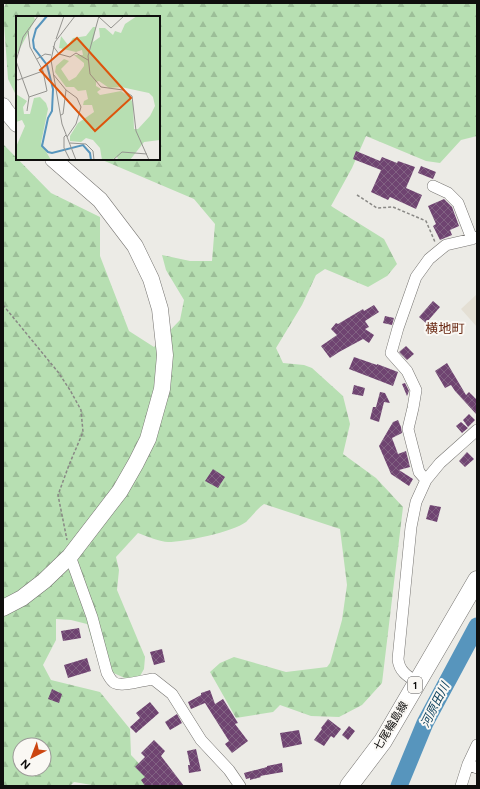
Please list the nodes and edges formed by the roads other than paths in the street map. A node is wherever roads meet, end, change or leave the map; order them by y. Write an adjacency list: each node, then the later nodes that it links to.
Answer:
1 (3, 106): 2 (street)
2 (16, 123)
3 (54, 160): 8 (street)
4 (432, 186): 5 (street)
5 (474, 238): 7 (street)
6 (477, 430): 7 (street)
7 (426, 480): 11 (street)
8 (70, 556): 10 (street); 14 (street)
9 (477, 580): 11 (main road, 七尾輪島線 / 1)
10 (3, 608)
11 (417, 682): 15 (main road, 七尾輪島線 / 1)
12 (477, 744): 13 (street)
13 (472, 766): 16 (street)
14 (240, 786)
15 (349, 786)
16 (461, 786)

